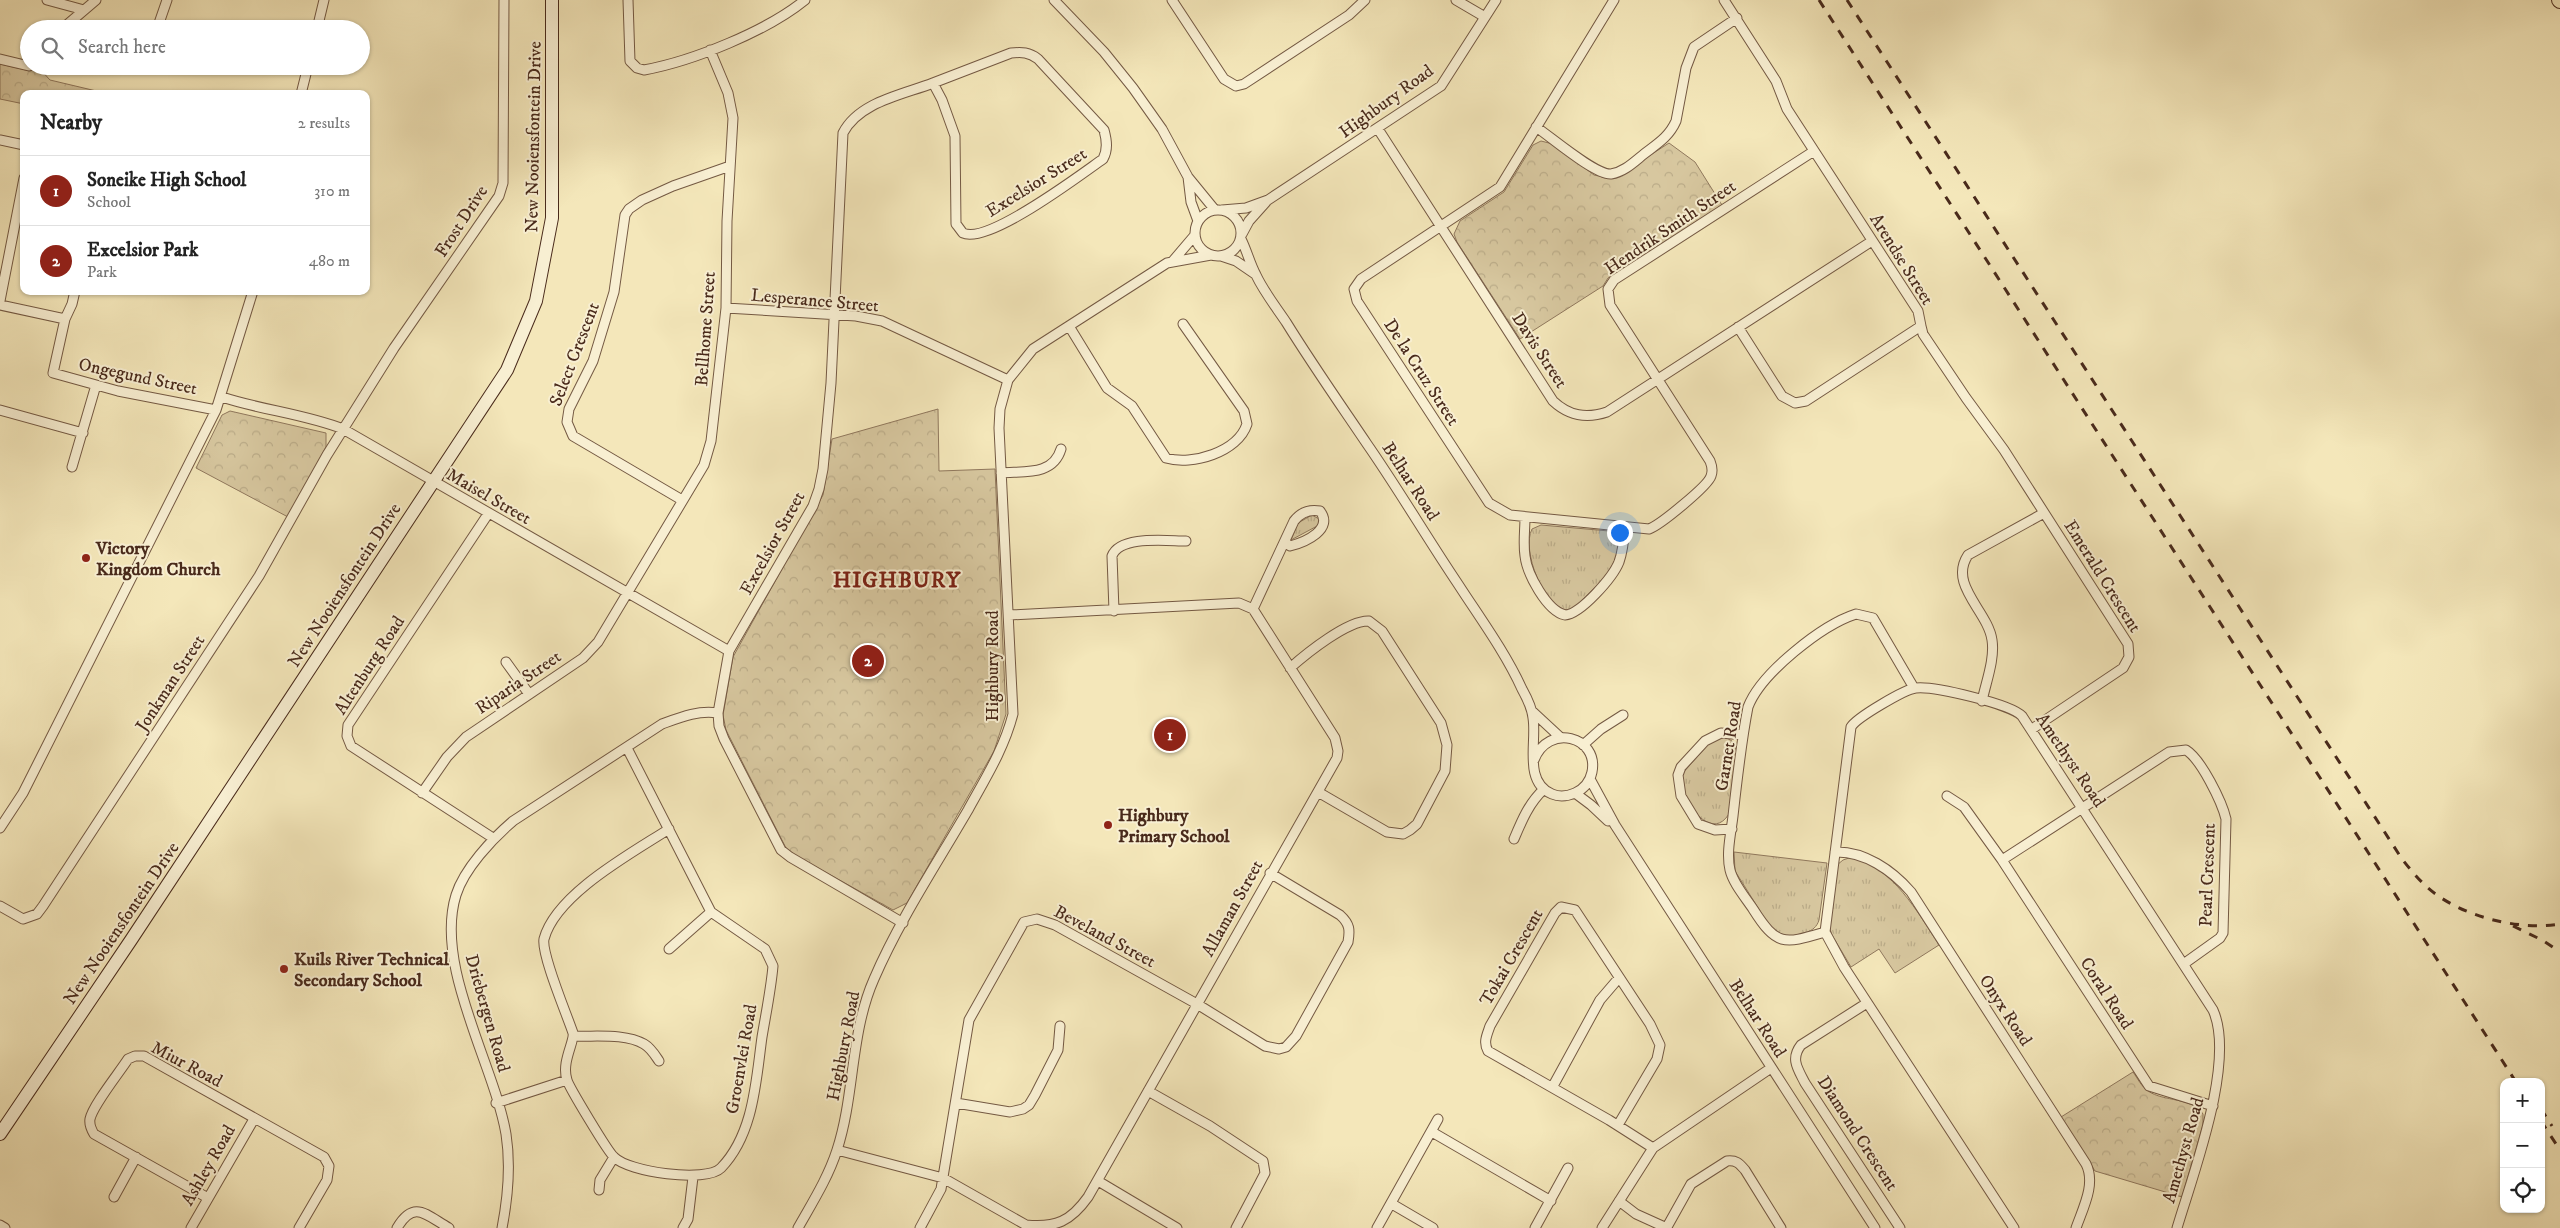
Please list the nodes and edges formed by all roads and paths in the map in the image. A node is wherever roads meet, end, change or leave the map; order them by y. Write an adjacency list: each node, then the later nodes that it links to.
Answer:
1 (47, 0): 16 (street)
2 (96, 0): 16 (street)
3 (167, 0): 20 (street)
4 (324, 0): 21 (street)
5 (504, 0): 64 (street, Frost Drive)
6 (552, 0): 69 (street, New Nooiensfontein Drive)
7 (628, 0): 22 (street)
8 (806, 0): 22 (street)
9 (1054, 0): 34 (street)
10 (1172, 0): 11 (street)
11 (1364, 0)
12 (1456, 0): 17 (street)
13 (1496, 0): 17 (street, Highbury Road)
14 (1614, 0): 28 (street, De la Cruz Street)
15 (1724, 0): 18 (street, Arendse Street)
16 (84, 10): 19 (street)
17 (1485, 17): 29 (street, Highbury Road)
18 (1737, 18): 28 (street); 32 (street, Arendse Street)
19 (72, 20)
20 (160, 20)
21 (319, 20)
22 (710, 50): 33 (street, Bellhome Street)
23 (0, 59): 24 (street)
24 (20, 64)
25 (306, 75): 27 (street)
26 (933, 83): 26 (street, Excelsior Street); 52 (street, Excelsior Street)
27 (302, 90)
28 (1536, 127): 39 (street, De la Cruz Street)
29 (1378, 130): 36 (street, Highbury Road); 39 (street, Davis Street)
30 (0, 140): 31 (street)
31 (20, 143)
32 (1814, 151): 42 (street, Arendse Street); 59 (street, Hendrik Smith Street)
33 (730, 166): 51 (street, Bellhome Street); 70 (street, Select Crescent)
34 (1188, 177): 37 (street); 38 (street)
35 (20, 198): 49 (street)
36 (1268, 200): 37 (street, Highbury Road); 41 (street, Highbury Road)
37 (1218, 210): 38 (street); 41 (street)
38 (1198, 221): 40 (street)
39 (1441, 227): 59 (street, Davis Street); 73 (street, De la Cruz Street)
40 (1195, 234): 43 (street); 45 (street, Highbury Road)
41 (1241, 236): 44 (street); 46 (street, Belhar Road)
42 (1872, 241): 56 (street, Arendse Street); 57 (street, Davis Street)
43 (1211, 255): 44 (street); 45 (street, Highbury Road)
44 (1222, 256): 46 (street, Belhar Road)
45 (1171, 262): 55 (street, Highbury Road)
46 (1256, 274): 87 (street, Belhar Road)
47 (74, 295): 53 (street)
48 (252, 295): 61 (street)
49 (0, 301)
50 (0, 305): 53 (street)
51 (726, 308): 52 (street, Lesperance Street); 70 (street, Bellhome Street)
52 (835, 315): 58 (street, Lesperance Street); 81 (street, Excelsior Street)
53 (65, 318): 60 (street, Ongegund Street)
54 (1182, 324): 55 (street)
55 (1069, 326): 58 (street, Highbury Road)
56 (1921, 326): 57 (street, Arendse Street); 71 (street)
57 (1738, 327): 59 (street, Davis Street)
58 (1008, 380): 68 (street, Highbury Road)
59 (1658, 380): 74 (street, De la Cruz Street)
60 (96, 386): 63 (street, Ongegund Street); 65 (street)
61 (222, 397): 63 (street); 64 (street, Maisel Street)
62 (0, 410): 65 (street)
63 (216, 410): 104 (street)
64 (343, 429): 69 (street, Maisel Street); 112 (street, Jonkman Street)
65 (83, 432): 67 (street)
66 (1061, 449): 68 (street)
67 (72, 467)
68 (1001, 473): 80 (street, Highbury Road)
69 (433, 482): 72 (street, Maisel Street); 135 (street, New Nooiensfontein Drive)
70 (682, 500): 77 (street, Bellhome Street)
71 (2044, 513): 86 (street, Emerald Crescent); 90 (street, Emerald Crescent)
72 (488, 514): 77 (street, Maisel Street); 99 (street, Altenburg Road)
73 (1525, 517): 74 (street, De la Cruz Street); 74 (street)
74 (1625, 527)
75 (1186, 541): 79 (street)
76 (1285, 542): 76 (street); 78 (street)
77 (627, 593): 81 (street, Maisel Street); 85 (street, Riparia Street)
78 (1253, 609): 79 (street); 83 (street, Allaman Street)
79 (1114, 611): 80 (street)
80 (1009, 615): 114 (street, Highbury Road)
81 (729, 651): 88 (street, Excelsior Street)
82 (506, 662): 85 (street)
83 (1290, 668): 98 (street, Allaman Street); 98 (street)
84 (1914, 688): 86 (street, Amethyst Road); 91 (street, Garnet Road); 109 (street)
85 (529, 694): 99 (street, Riparia Street)
86 (1982, 700): 90 (street, Amethyst Road)
87 (1531, 710): 92 (street, Belhar Road); 95 (street, Belhar Road)
88 (718, 713): 94 (street, Driebergen Road); 114 (street, Excelsior Street)
89 (1623, 715): 93 (street)
90 (2032, 729): 102 (street, Amethyst Road)
91 (1743, 735): 106 (street, Garnet Road); 106 (street)
92 (1560, 738): 93 (street); 95 (street)
93 (1583, 745): 96 (street)
94 (627, 748): 105 (street, Groenvlei Road); 107 (street, Driebergen Road)
95 (1534, 760): 97 (street)
96 (1590, 779): 100 (street); 103 (street, Belhar Road)
97 (1544, 789): 100 (street); 108 (street)
98 (1318, 792): 111 (street, Allaman Street)
99 (422, 793): 107 (street, Altenburg Road)
100 (1575, 793): 103 (street, Belhar Road)
101 (1947, 796): 110 (street, Coral Road)
102 (2083, 807): 110 (street); 117 (street, Amethyst Road); 117 (street, Pearl Crescent)
103 (1615, 826): 124 (street, Belhar Road)
104 (0, 828)
105 (669, 829): 113 (street, Groenvlei Road); 122 (street)
106 (1732, 829): 115 (street, Garnet Road)
107 (493, 838): 128 (street, Driebergen Road)
108 (1514, 839)
109 (1835, 852): 115 (street); 172 (street, Onyx Road)
110 (2002, 860): 130 (street, Coral Road)
111 (1270, 873): 120 (street, Allaman Street); 120 (street)
112 (0, 906)
113 (711, 912): 116 (street); 141 (street, Groenvlei Road)
114 (903, 923): 137 (street, Highbury Road)
115 (1825, 932): 119 (street)
116 (669, 949)
117 (2185, 964): 130 (street, Amethyst Road)
118 (1618, 979): 126 (street); 126 (street, Tokai Crescent); 133 (street, Tokai Crescent)
119 (1867, 1003): 170 (street, Diamond Crescent); 171 (street)
120 (1197, 1004): 127 (street, Allaman Street); 129 (street, Beveland Street)
121 (1060, 1026): 129 (street)
122 (574, 1036): 123 (street); 125 (street)
123 (659, 1061)
124 (1771, 1068): 136 (street); 169 (street, Belhar Road)
125 (567, 1080): 128 (street); 139 (street)
126 (1553, 1086): 133 (street, Tokai Crescent)
127 (1148, 1091): 143 (street, Allaman Street); 163 (street)
128 (496, 1102): 158 (street, Driebergen Road)
129 (956, 1102): 142 (street, Beveland Street)
130 (2213, 1106): 173 (street, Amethyst Road)
131 (254, 1119): 138 (street, Miur Road); 146 (street, Ashley Road); 155 (street, Miur Road)
132 (1438, 1119): 134 (street)
133 (1618, 1125): 136 (street, Tokai Crescent)
134 (1432, 1132): 147 (street); 149 (street)
135 (0, 1134)
136 (1653, 1148): 148 (street)
137 (837, 1150): 142 (street, Allaman Street); 160 (street, Highbury Road)
138 (136, 1157): 145 (street); 146 (street, Miur Road)
139 (614, 1157): 141 (street, Groenvlei Road); 144 (street)
140 (1568, 1168): 147 (street)
141 (693, 1177): 159 (street)
142 (943, 1178): 151 (street, Allaman Street); 161 (street, Beveland Street)
143 (1098, 1182): 151 (street, Allaman Street); 162 (street)
144 (600, 1190)
145 (114, 1197)
146 (208, 1198): 154 (street, Ashley Road)
147 (1551, 1201): 166 (street)
148 (1619, 1201): 152 (street); 167 (street)
149 (1392, 1204): 164 (street); 165 (street)
150 (0, 1225): 153 (street)
151 (1053, 1227)
152 (1667, 1227): 168 (street)
153 (5, 1228)
154 (191, 1228)
155 (299, 1228)
156 (398, 1228): 157 (street)
157 (449, 1228)
158 (502, 1228)
159 (682, 1228)
160 (798, 1228)
161 (920, 1228)
162 (1178, 1228)
163 (1236, 1228)
164 (1377, 1228)
165 (1433, 1228)
166 (1536, 1228)
167 (1602, 1228)
168 (1781, 1228)
169 (1875, 1228)
170 (1900, 1228)
171 (2014, 1228)
172 (2076, 1228)
173 (2177, 1228)

